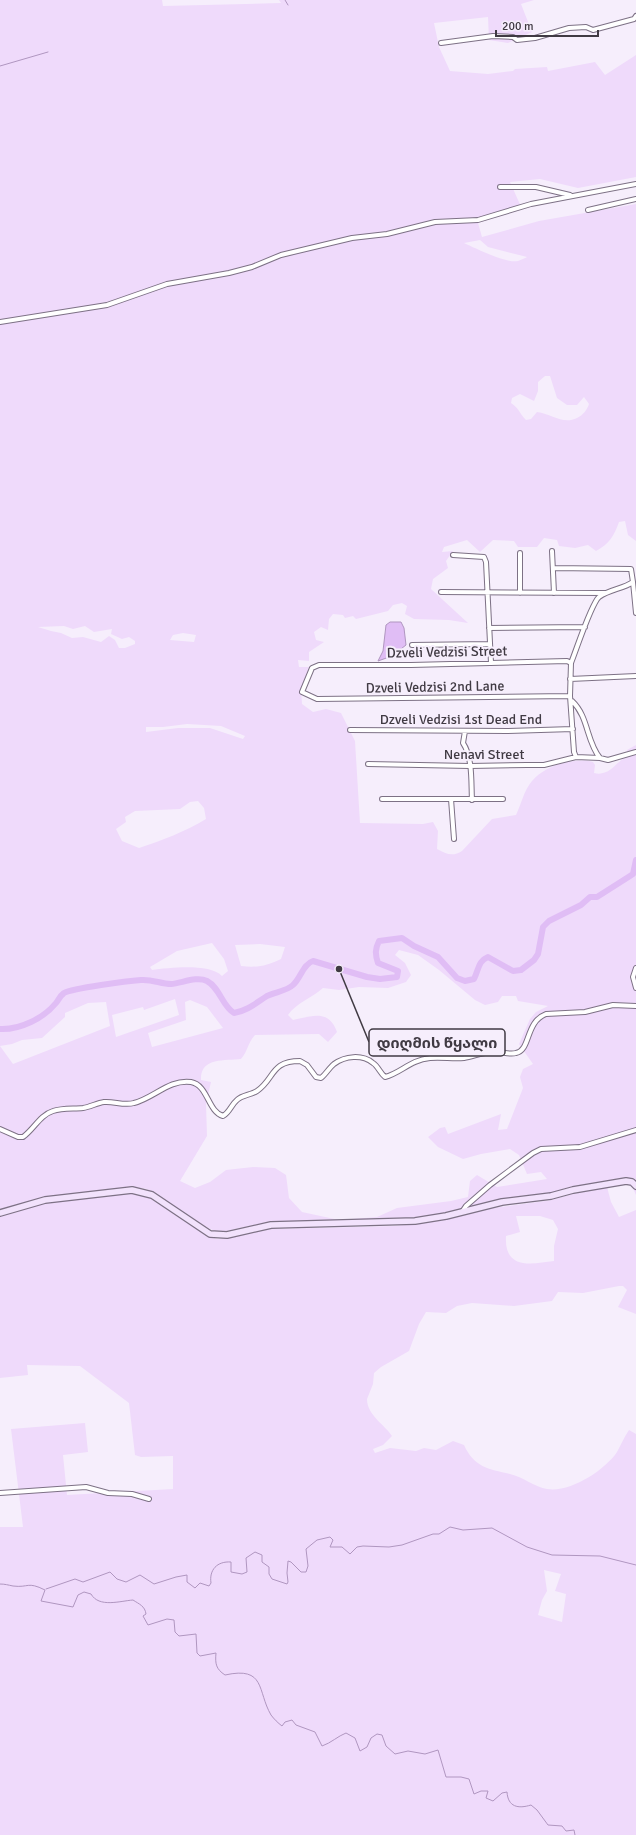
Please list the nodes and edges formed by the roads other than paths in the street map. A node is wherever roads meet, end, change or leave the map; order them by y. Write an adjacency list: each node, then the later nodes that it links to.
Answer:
1 (636, 16): 2 (street)
2 (441, 43)
3 (636, 184): 5 (street)
4 (500, 187): 5 (street)
5 (572, 196): 8 (street)
6 (636, 199): 7 (street)
7 (588, 210)
8 (0, 322)
9 (552, 551): 12 (street)
10 (520, 553): 17 (street)
11 (453, 555): 16 (street)
12 (554, 568): 13 (street); 18 (street)
13 (633, 582): 15 (street); 19 (street)
14 (441, 592): 16 (street)
15 (605, 593): 18 (street); 20 (street)
16 (487, 594): 17 (street); 21 (street)
17 (520, 594): 18 (street)
18 (554, 594)
19 (636, 613)
20 (585, 627): 21 (street); 25 (street)
21 (489, 628): 22 (street)
22 (490, 644): 23 (street); 24 (street)
23 (412, 645)
24 (491, 663): 25 (street, Dzveli Vedzisi Street); 28 (street, Dzveli Vedzisi Street)
25 (571, 663): 27 (street)
26 (636, 676): 27 (street)
27 (570, 679): 29 (street)
28 (302, 692): 29 (street, Dzveli Vedzisi 2nd Lane)
29 (571, 699): 30 (street); 35 (street)
30 (573, 729): 32 (street, Dzveli Vedzisi 1st Dead End); 34 (street)
31 (350, 730): 32 (street, Dzveli Vedzisi 1st Dead End)
32 (464, 731): 37 (street)
33 (636, 752): 35 (street)
34 (576, 756): 35 (street, Nenavi Street); 37 (street, Nenavi Street)
35 (600, 758)
36 (368, 764): 37 (street, Nenavi Street)
37 (470, 766): 41 (street)
38 (451, 799): 40 (street); 41 (street); 42 (street)
39 (504, 799): 41 (street)
40 (382, 800)
41 (472, 800)
42 (454, 839)
43 (636, 968): 44 (street)
44 (636, 988)
45 (636, 1006): 46 (street)
46 (0, 1129)
47 (636, 1130): 49 (street)
48 (636, 1186): 49 (street)
49 (462, 1212): 50 (street)
50 (0, 1213)
51 (0, 1493): 52 (street)
52 (149, 1499)

